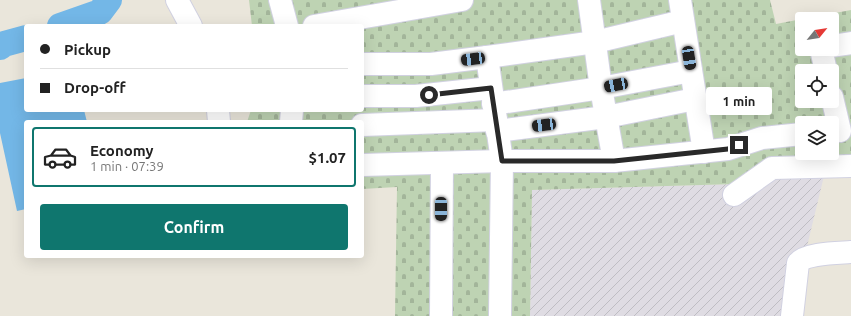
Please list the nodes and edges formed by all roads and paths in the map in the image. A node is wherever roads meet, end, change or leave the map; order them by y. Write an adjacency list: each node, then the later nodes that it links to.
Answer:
1 (177, 0): 7 (street)
2 (280, 0): 8 (street)
3 (462, 0): 9 (street)
4 (589, 0): 10 (street)
5 (680, 0): 6 (street)
6 (683, 21): 10 (street); 15 (street)
7 (190, 24)
8 (286, 24)
9 (325, 24)
10 (595, 42): 13 (street); 16 (street)
11 (851, 43): 12 (street)
12 (839, 45)
13 (487, 57): 14 (street); 20 (street)
14 (364, 64)
15 (691, 71): 16 (street); 18 (street)
16 (601, 88): 20 (street); 21 (street)
17 (364, 96): 20 (street)
18 (695, 99): 21 (street); 25 (street)
19 (835, 108): 23 (street)
20 (494, 111): 21 (street); 22 (street); 26 (street)
21 (606, 117): 27 (street)
22 (364, 125)
23 (841, 131)
24 (795, 135): 25 (street)
25 (704, 152): 27 (street)
26 (502, 161): 27 (street); 28 (street); 34 (street)
27 (614, 161)
28 (442, 163): 29 (street); 33 (street)
29 (364, 165)
30 (851, 166): 31 (street)
31 (734, 195)
32 (851, 252): 35 (street)
33 (441, 316)
34 (500, 316)
35 (792, 316)

